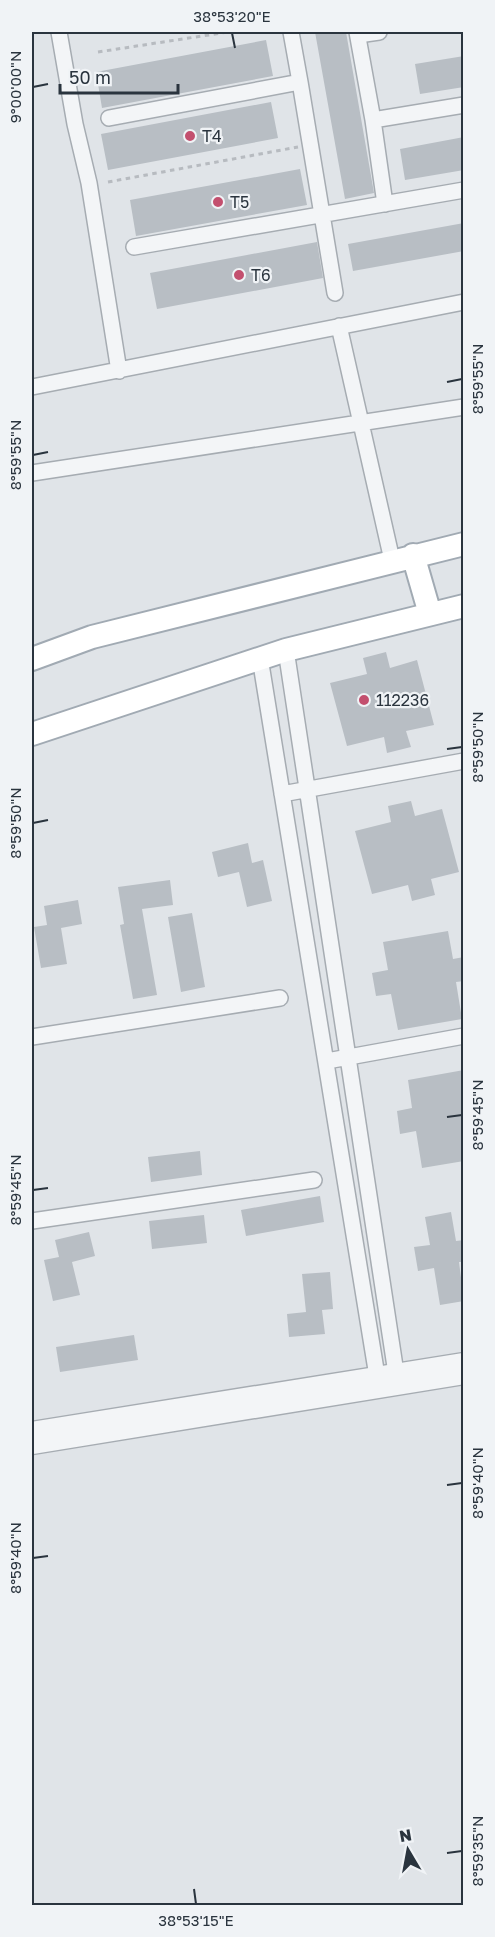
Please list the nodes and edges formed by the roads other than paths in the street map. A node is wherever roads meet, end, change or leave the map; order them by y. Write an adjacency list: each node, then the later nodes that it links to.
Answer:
1 (59, 32): 16 (street)
2 (291, 32): 5 (street)
3 (379, 32): 4 (street)
4 (357, 33): 8 (street)
5 (300, 82): 7 (street); 11 (street)
6 (464, 105): 8 (street)
7 (109, 118)
8 (373, 120): 10 (street)
9 (464, 190): 10 (street)
10 (385, 204): 11 (street)
11 (324, 214): 12 (street); 13 (street)
12 (134, 247)
13 (335, 293)
14 (464, 302): 15 (street)
15 (339, 326): 16 (street); 19 (street)
16 (119, 371): 17 (street)
17 (32, 387)
18 (464, 407): 19 (street)
19 (362, 422): 20 (street); 22 (street)
20 (32, 473)
21 (464, 544): 22 (main road)
22 (402, 558): 24 (main road); 27 (main road)
23 (464, 606): 24 (main road)
24 (430, 614): 25 (main road)
25 (286, 650): 26 (main road); 30 (street)
26 (260, 658): 28 (main road); 31 (street)
27 (32, 659)
28 (32, 734)
29 (464, 761): 30 (street)
30 (308, 789): 31 (street); 35 (street)
31 (282, 794): 36 (street)
32 (280, 998): 34 (street)
33 (464, 1036): 35 (street)
34 (32, 1037)
35 (349, 1056): 36 (street); 41 (street)
36 (327, 1061): 41 (street)
37 (314, 1180): 38 (street)
38 (32, 1221)
39 (464, 1362): 41 (street)
40 (464, 1375): 41 (street)
41 (388, 1379): 42 (street); 43 (street)
42 (32, 1431)
43 (32, 1445)

